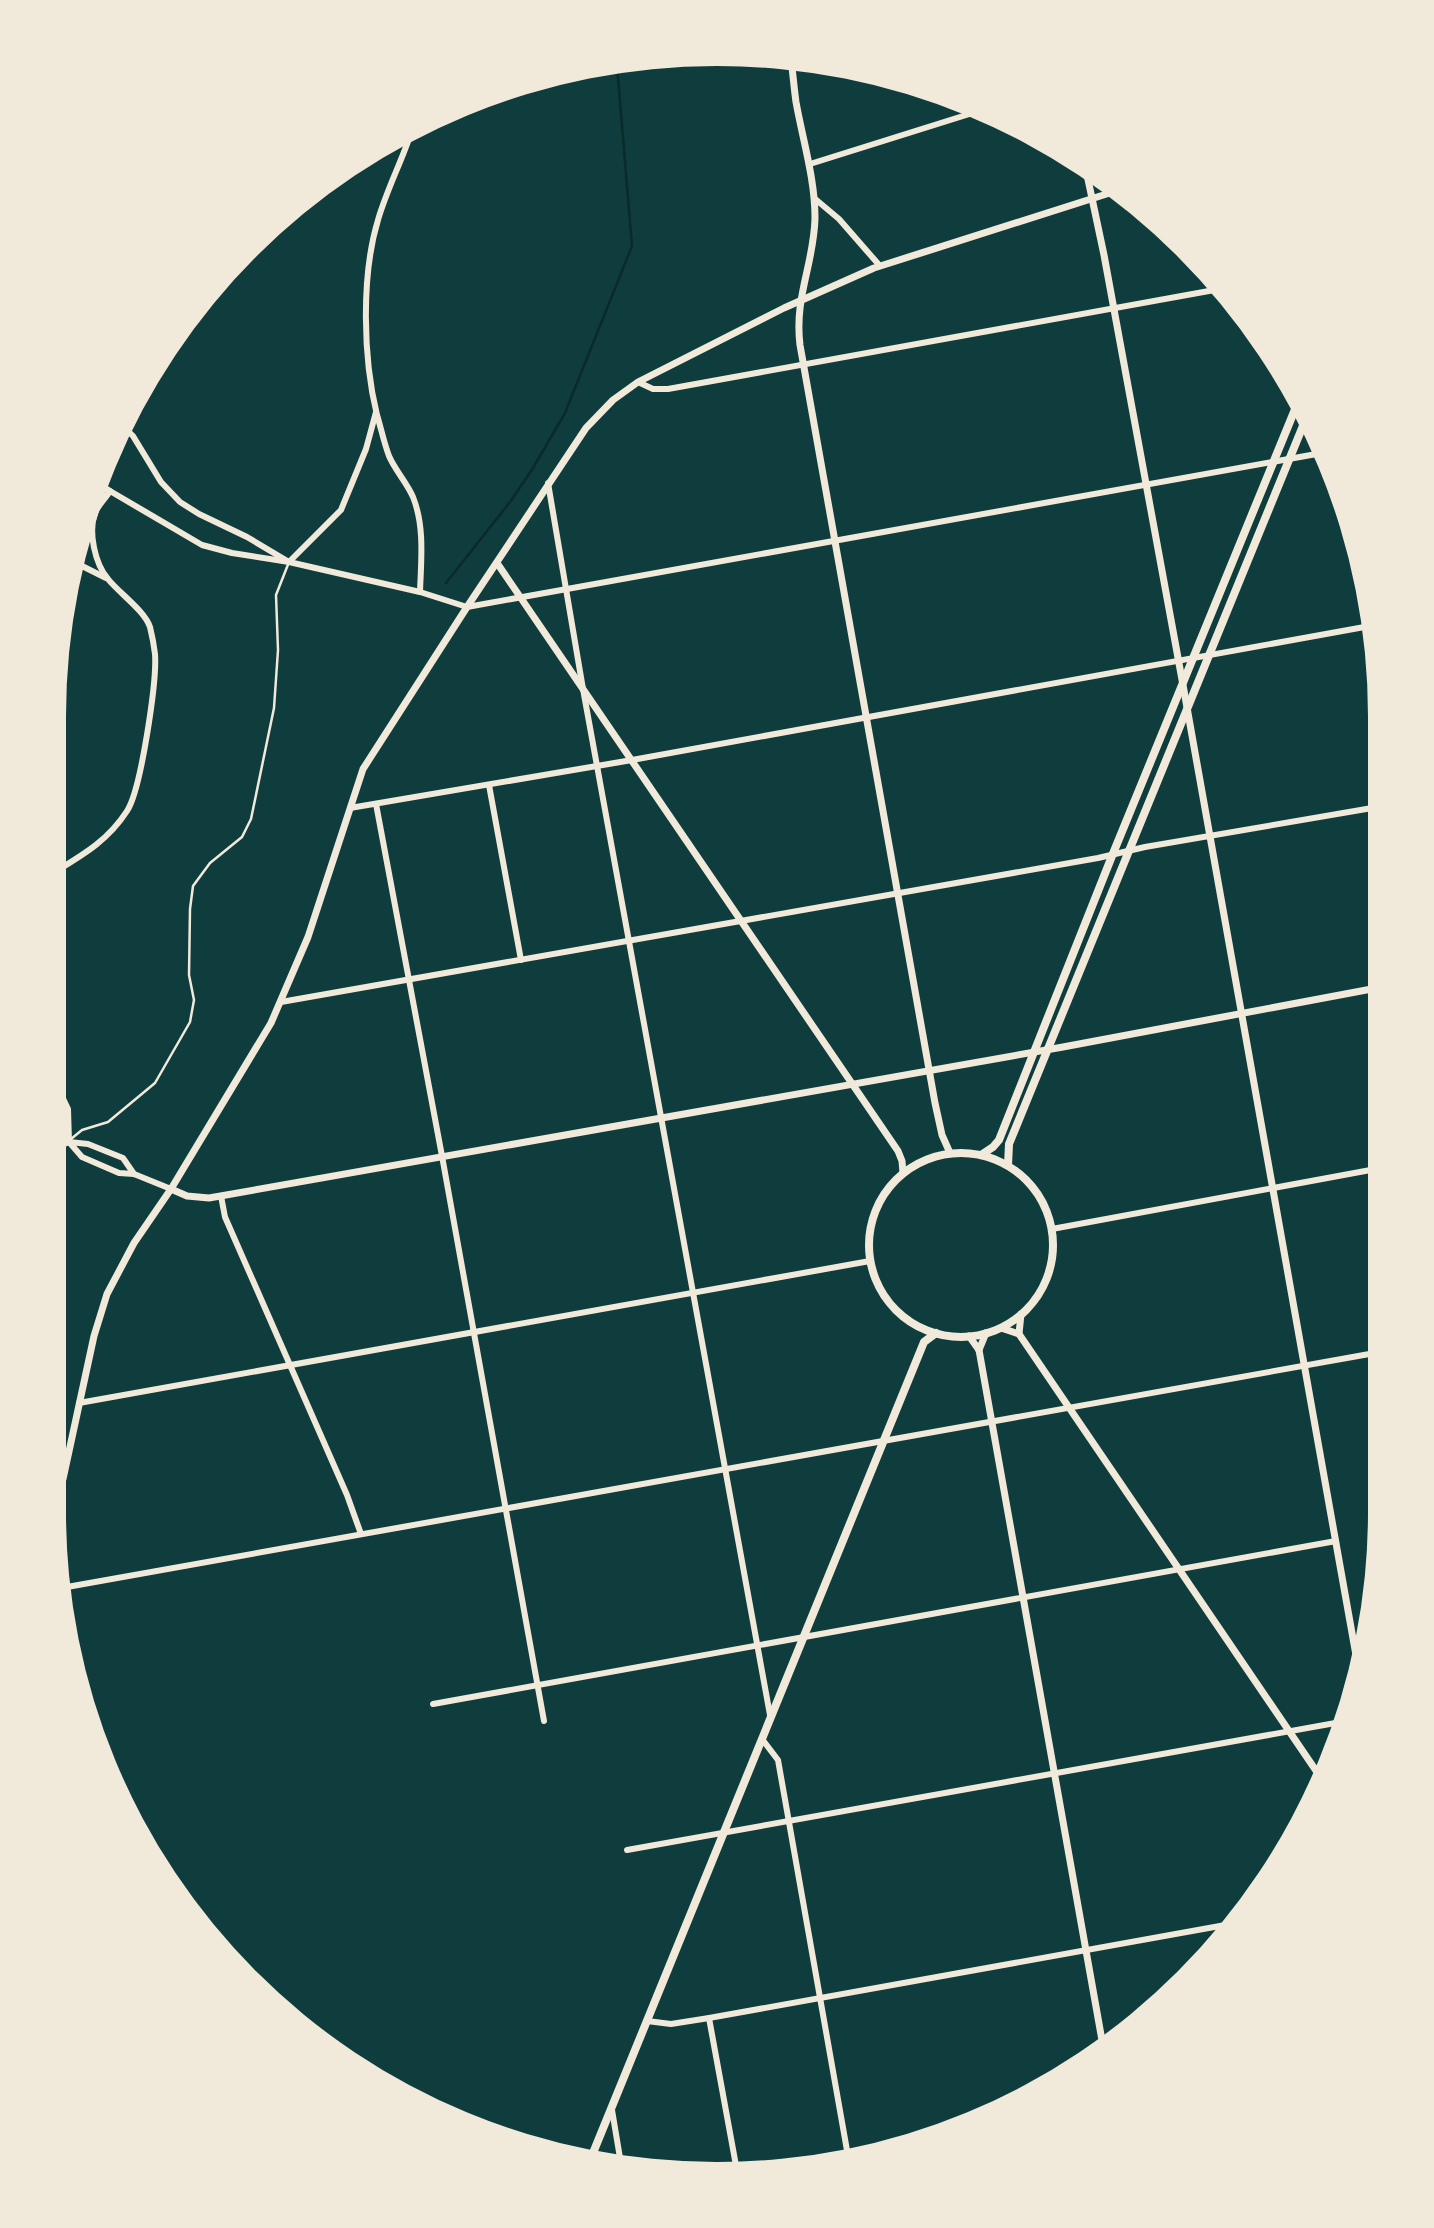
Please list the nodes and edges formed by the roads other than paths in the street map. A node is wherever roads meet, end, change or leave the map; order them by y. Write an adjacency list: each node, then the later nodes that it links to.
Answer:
1 (792, 71): 4 (street)
2 (965, 115): 4 (street)
3 (407, 146): 15 (street)
4 (810, 164): 7 (street)
5 (1090, 184): 8 (street)
6 (1104, 195): 8 (street)
7 (814, 198): 9 (street); 11 (street)
8 (1093, 198): 9 (street); 12 (street)
9 (880, 266): 11 (street)
10 (1209, 291): 12 (street)
11 (800, 302): 13 (street); 14 (street)
12 (1114, 308): 13 (street); 23 (street)
13 (803, 365): 14 (street); 27 (street)
14 (638, 382): 22 (street)
15 (376, 412): 28 (street); 33 (street)
16 (1293, 415): 21 (main road)
17 (1301, 431): 20 (main road)
18 (131, 434): 28 (street)
19 (1312, 455): 20 (street)
20 (1290, 458): 21 (street); 37 (main road)
21 (1274, 461): 23 (street); 38 (main road)
22 (548, 483): 29 (street); 32 (street)
23 (1146, 484): 27 (street); 39 (street)
24 (110, 491): 25 (street); 28 (street)
25 (104, 499)
26 (93, 536): 31 (street)
27 (835, 540): 32 (street); 43 (street)
28 (289, 562): 33 (street); 68 (lane)
29 (497, 563): 34 (street); 35 (street)
30 (85, 567): 31 (street)
31 (106, 578): 53 (street)
32 (567, 589): 34 (street); 41 (street)
33 (420, 592): 35 (street)
34 (521, 597): 35 (street); 41 (street)
35 (467, 607): 48 (street)
36 (1361, 628): 37 (street)
37 (1209, 655): 38 (street); 42 (main road)
38 (1194, 658): 39 (street); 40 (main road)
39 (1178, 661): 40 (street); 43 (street)
40 (1183, 685): 42 (street); 52 (main road)
41 (583, 689): 44 (street); 45 (street)
42 (1187, 710): 50 (street); 51 (main road)
43 (866, 717): 44 (street); 54 (street)
44 (632, 760): 45 (street); 55 (street)
45 (598, 765): 46 (street); 56 (street)
46 (489, 785): 47 (street); 57 (street)
47 (376, 804): 48 (street); 58 (street)
48 (350, 808): 60 (street)
49 (1368, 809): 50 (street)
50 (1209, 837): 51 (street); 61 (street)
51 (1128, 852): 52 (street); 62 (main road)
52 (1111, 856): 54 (street); 63 (main road)
53 (66, 865)
54 (898, 893): 55 (street); 64 (street)
55 (741, 922): 56 (street); 65 (street)
56 (630, 941): 57 (street); 67 (street)
57 (521, 960): 58 (street)
58 (409, 980): 60 (street); 72 (street)
59 (1368, 990): 61 (street)
60 (281, 1002): 77 (street)
61 (1241, 1013): 62 (street); 78 (street)
62 (1049, 1049): 63 (street); 73 (main road)
63 (1033, 1052): 64 (street); 71 (main road)
64 (929, 1069): 65 (street); 70 (street)
65 (851, 1083): 67 (street); 75 (street)
66 (66, 1105): 68 (street)
67 (662, 1117): 72 (street); 82 (street)
68 (69, 1142): 69 (street); 76 (street); 76 (street)
69 (66, 1143)
70 (950, 1153): 71 (main road); 75 (main road)
71 (981, 1155): 73 (main road)
72 (442, 1156): 79 (street); 86 (street)
73 (1008, 1165): 80 (main road)
74 (1368, 1171): 78 (street)
75 (903, 1173): 81 (main road)
76 (134, 1174): 77 (street)
77 (171, 1189): 79 (street); 96 (street)
78 (1272, 1189): 80 (street); 95 (street)
79 (220, 1196): 94 (street)
80 (1052, 1229): 83 (main road)
81 (870, 1261): 82 (street); 84 (main road)
82 (694, 1293): 86 (street); 101 (street)
83 (1021, 1314): 85 (main road); 89 (street)
84 (918, 1326): 87 (main road); 91 (main road)
85 (1001, 1328): 88 (main road); 89 (street)
86 (473, 1333): 94 (street); 102 (street)
87 (936, 1333): 90 (main road); 91 (main road)
88 (986, 1333): 90 (main road); 92 (street)
89 (1019, 1334): 97 (street)
90 (969, 1336): 92 (street)
91 (923, 1342): 99 (main road)
92 (979, 1350): 98 (street)
93 (1368, 1354): 95 (street)
94 (290, 1365): 96 (street); 103 (street)
95 (1304, 1365): 97 (street); 104 (street)
96 (79, 1403): 100 (street)
97 (1070, 1407): 98 (street); 105 (street)
98 (992, 1421): 99 (street); 107 (street)
99 (883, 1441): 101 (street); 108 (main road)
100 (66, 1465)
101 (725, 1468): 102 (street); 110 (street)
102 (505, 1508): 103 (street); 111 (street)
103 (361, 1534): 106 (street)
104 (1336, 1541): 105 (street); 109 (street)
105 (1180, 1569): 107 (street); 116 (street)
106 (71, 1586)
107 (1023, 1598): 108 (street); 119 (street)
108 (803, 1638): 110 (street); 113 (main road)
109 (1354, 1643)
110 (757, 1645): 111 (street); 113 (street)
111 (537, 1684): 112 (street); 114 (street)
112 (437, 1703)
113 (770, 1715): 117 (main road)
114 (544, 1721)
115 (1332, 1724): 116 (street)
116 (1290, 1731): 118 (street); 119 (street)
117 (762, 1739): 120 (street); 121 (main road)
118 (1314, 1768)
119 (1055, 1774): 120 (street); 124 (street)
120 (789, 1821): 121 (street); 125 (street)
121 (723, 1834): 122 (street); 127 (main road)
122 (627, 1850)
123 (1217, 1927): 124 (street)
124 (1086, 1950): 125 (street); 128 (street)
125 (820, 1998): 126 (street); 130 (street)
126 (709, 2018): 127 (street); 133 (street)
127 (647, 2021): 129 (main road)
128 (1101, 2035)
129 (611, 2108): 131 (main road); 132 (street)
130 (847, 2148)
131 (594, 2150)
132 (619, 2154)
133 (735, 2161)

